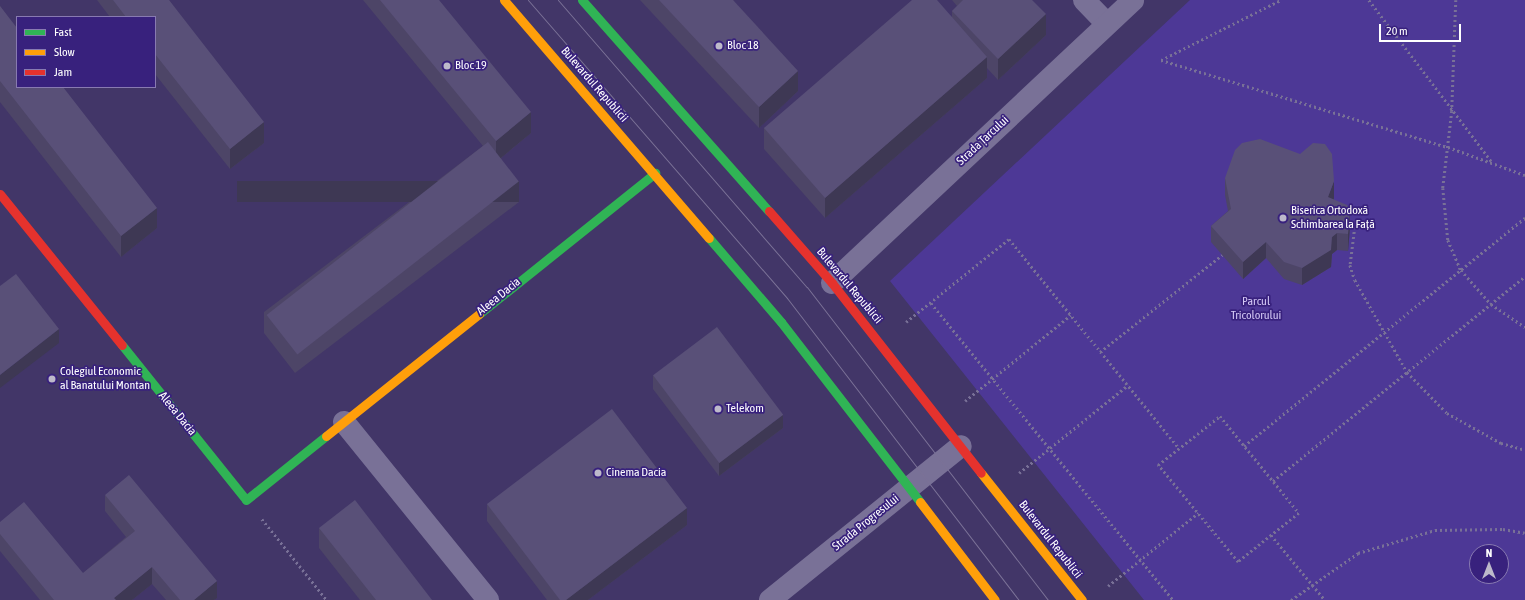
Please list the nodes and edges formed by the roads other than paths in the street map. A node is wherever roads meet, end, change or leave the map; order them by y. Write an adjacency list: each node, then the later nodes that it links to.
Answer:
1 (504, 0): 6 (main road, Bulevardul Republicii)
2 (582, 0): 8 (main road, Bulevardul Republicii)
3 (1084, 0): 5 (street)
4 (1133, 0): 5 (street, Strada Țarcului)
5 (1107, 24): 8 (street, Strada Țarcului)
6 (655, 173): 9 (main road, Aleea Dacia); 11 (main road, Bulevardul Republicii)
7 (0, 194): 9 (main road, Aleea Dacia)
8 (832, 283): 10 (main road, Bulevardul Republicii)
9 (344, 422): 12 (street)
10 (961, 446): 11 (street, Strada Progresului); 15 (main road, Bulevardul Republicii)
11 (909, 488): 13 (street, Strada Progresului); 14 (main road, Bulevardul Republicii)
12 (488, 600)
13 (770, 600)
14 (995, 600)
15 (1082, 600)

